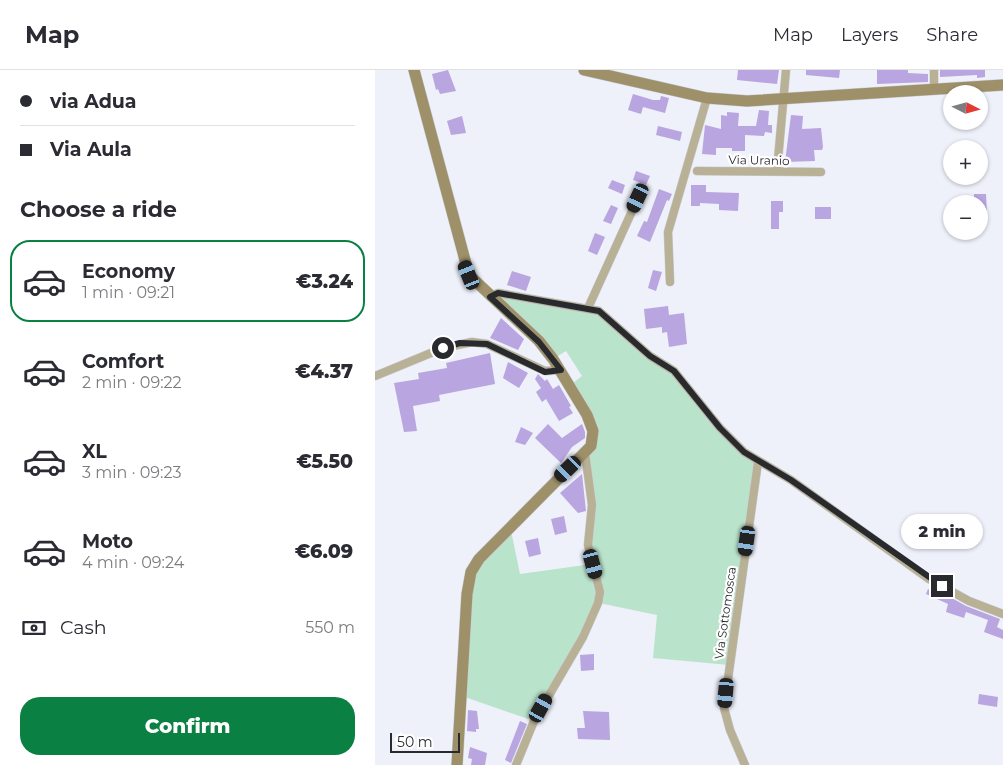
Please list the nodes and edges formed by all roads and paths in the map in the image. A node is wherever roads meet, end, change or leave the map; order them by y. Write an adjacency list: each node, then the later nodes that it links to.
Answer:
1 (414, 70): 14 (main road)
2 (584, 70): 7 (main road)
3 (786, 70): 8 (street)
4 (934, 70): 6 (street)
5 (1003, 85): 6 (main road)
6 (934, 90): 8 (main road)
7 (707, 98): 8 (main road); 13 (street)
8 (781, 99): 10 (street)
9 (697, 171): 10 (street, Via Uranio)
10 (777, 172): 11 (street, Via Uranio)
11 (821, 172)
12 (638, 198): 15 (street)
13 (670, 282)
14 (490, 297): 15 (street); 16 (main road)
15 (588, 308): 19 (street)
16 (561, 370): 17 (street); 18 (main road)
17 (375, 376)
18 (585, 453): 21 (main road); 22 (street)
19 (758, 462): 20 (street); 23 (street, Via Sottomosca)
20 (1003, 614)
21 (457, 765)
22 (517, 765)
23 (745, 765)

